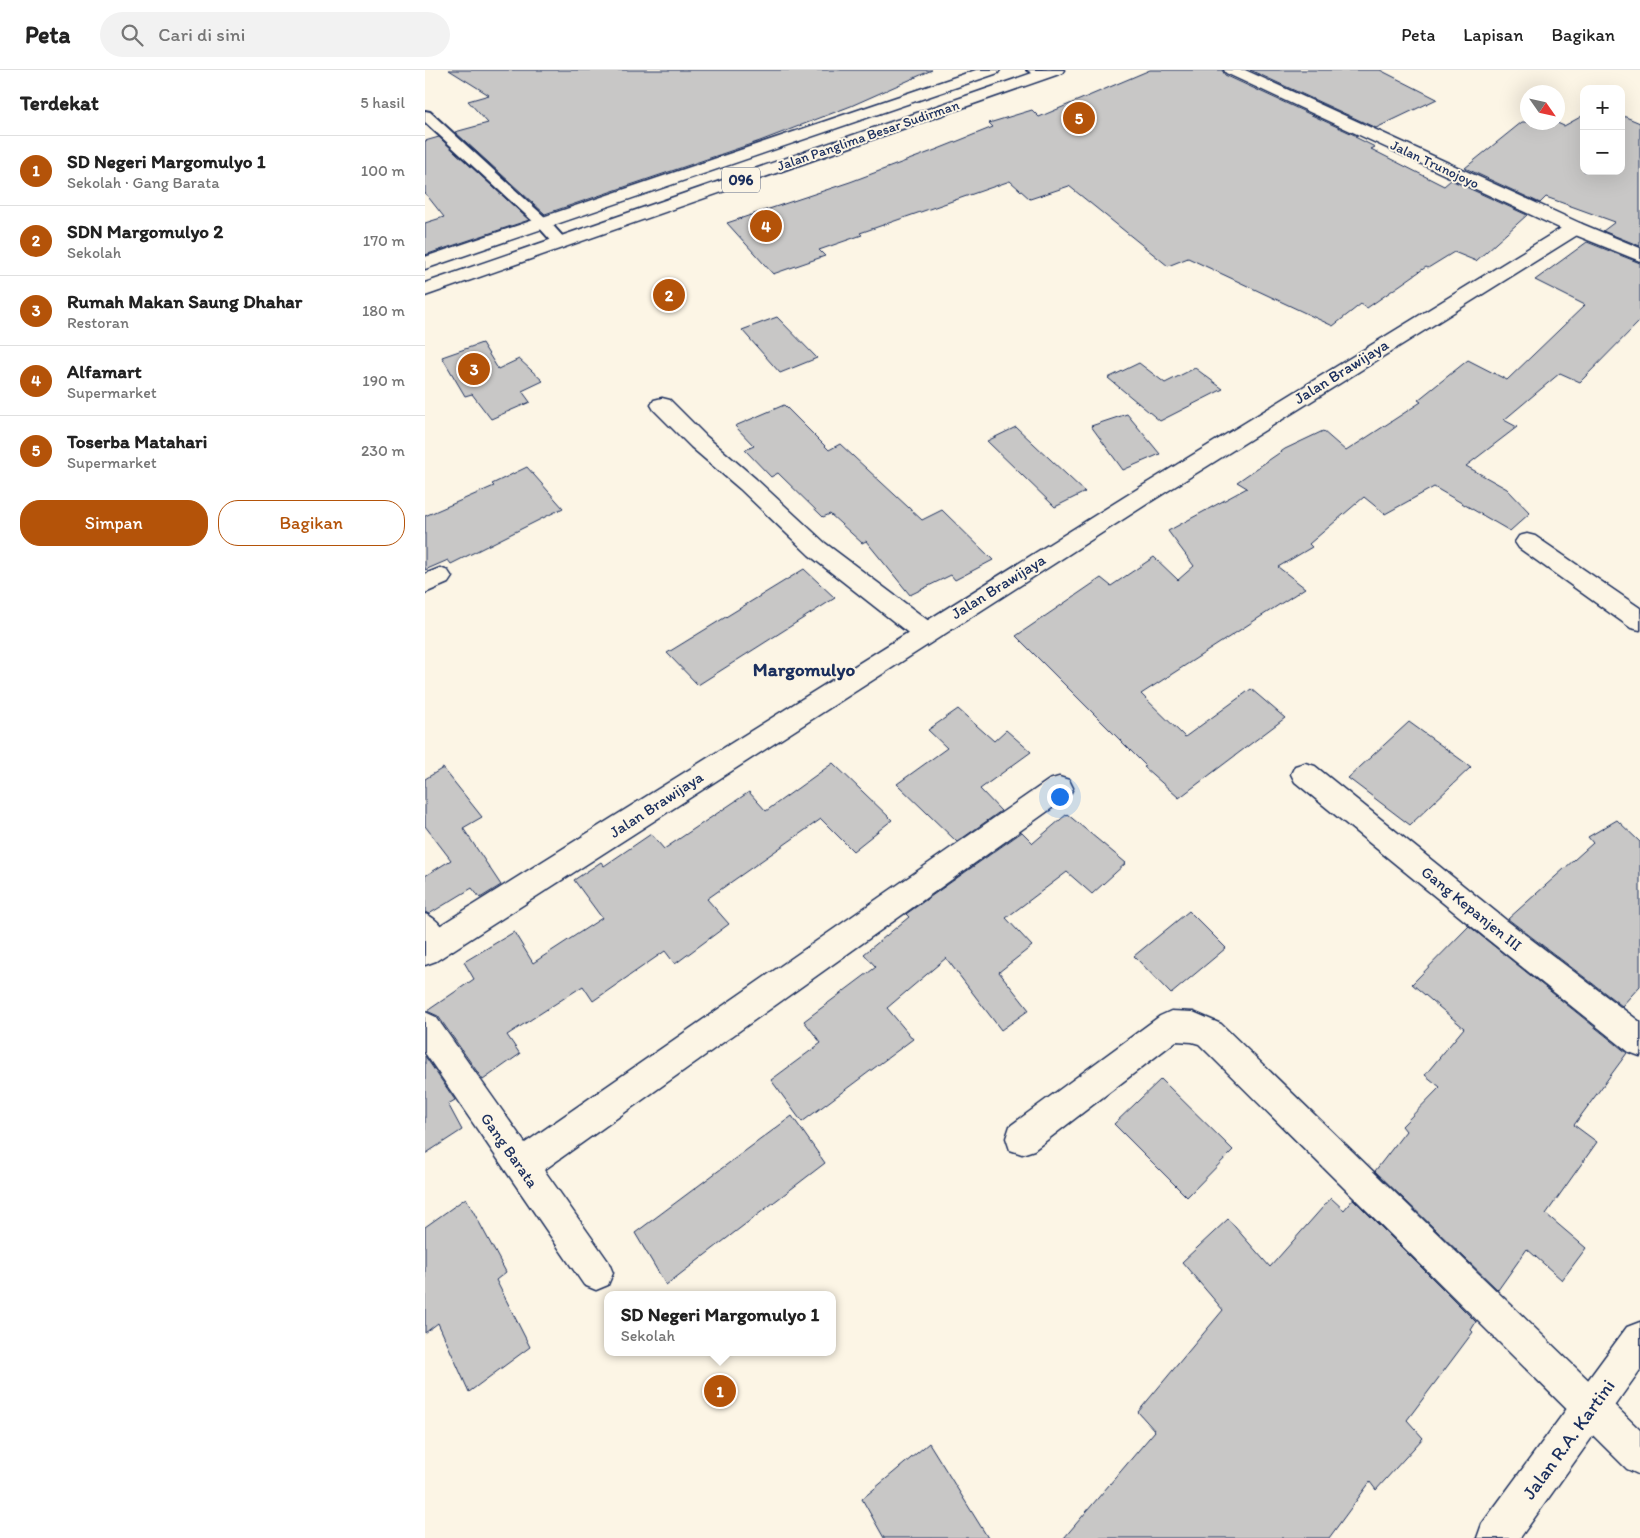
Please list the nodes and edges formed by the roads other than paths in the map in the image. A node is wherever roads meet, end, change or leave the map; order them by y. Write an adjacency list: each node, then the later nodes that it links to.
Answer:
1 (992, 70): 5 (street)
2 (1232, 70): 6 (street, Jalan Trunojoyo)
3 (1044, 72): 7 (street, Jalan Panglima Besar Sudirman / 096)
4 (425, 115): 5 (lane)
5 (542, 222): 7 (lane); 9 (street)
6 (1575, 228): 8 (street, Jalan Trunojoyo); 14 (street, Jalan Brawijaya)
7 (560, 242): 10 (street, Jalan Panglima Besar Sudirman / 096)
8 (1640, 255)
9 (425, 262)
10 (425, 290)
11 (662, 405): 14 (street)
12 (1527, 542): 13 (street)
13 (1640, 621)
14 (925, 632): 17 (street, Jalan Brawijaya)
15 (1305, 774): 19 (street, Gang Kepanjen III)
16 (1059, 788): 21 (street)
17 (429, 941)
18 (425, 1026): 21 (street, Gang Barata)
19 (1640, 1041)
20 (1021, 1138): 24 (street)
21 (521, 1166): 22 (street, Gang Barata)
22 (596, 1272)
23 (1640, 1340): 24 (street, Jalan R.A. Kartini)
24 (1591, 1410): 25 (street); 26 (street, Jalan R.A. Kartini)
25 (1640, 1456)
26 (1496, 1538)

